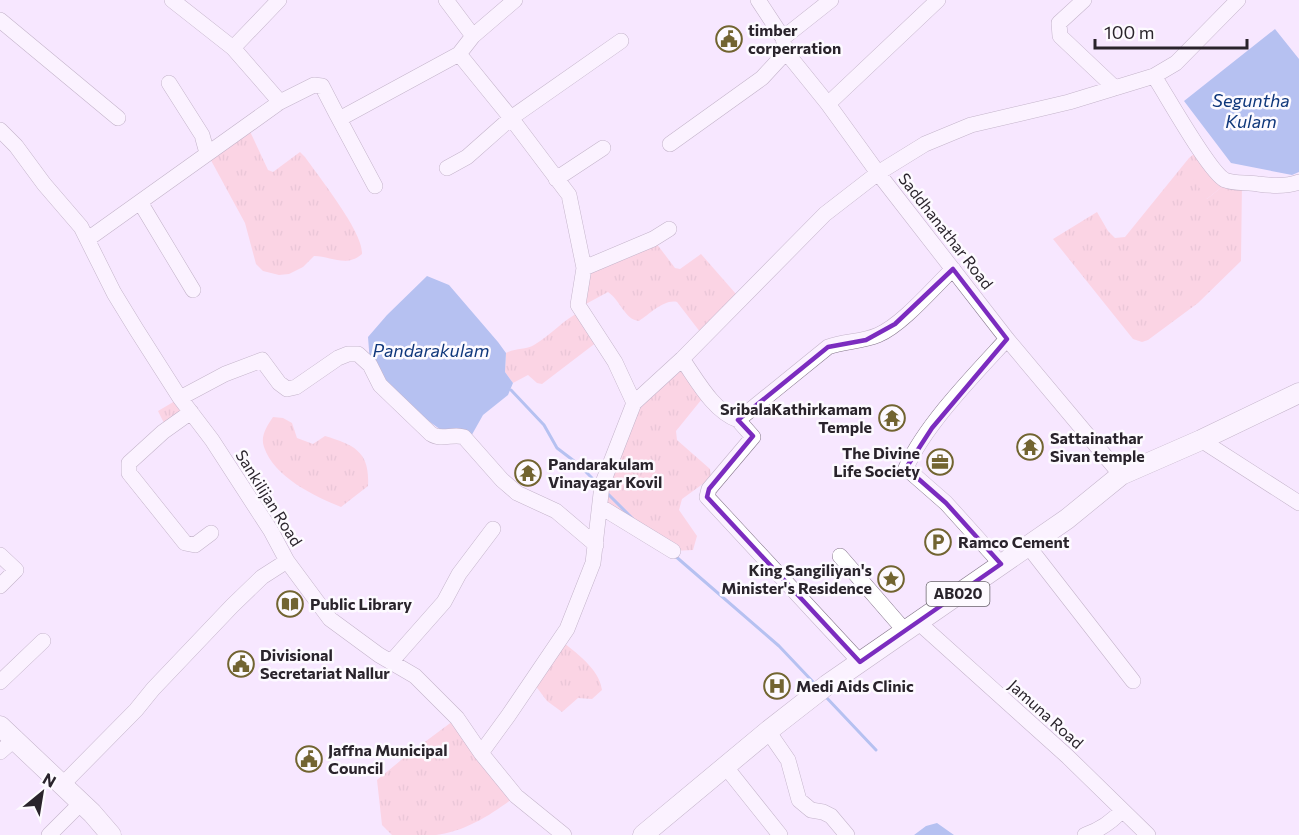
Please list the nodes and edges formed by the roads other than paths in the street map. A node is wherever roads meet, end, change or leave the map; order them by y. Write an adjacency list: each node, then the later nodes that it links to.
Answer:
1 (172, 0): 14 (street)
2 (279, 0): 14 (street)
3 (446, 0): 11 (street)
4 (515, 0): 11 (street)
5 (758, 0): 13 (street, Saddhanathar Road)
6 (831, 0): 13 (street)
7 (938, 0): 20 (street)
8 (1084, 0): 18 (street)
9 (1238, 0): 16 (street)
10 (0, 20): 22 (street)
11 (473, 36): 15 (street)
12 (621, 40): 23 (street)
13 (784, 45): 20 (street, Saddhanathar Road); 25 (street)
14 (233, 48): 19 (street)
15 (459, 54): 21 (street); 23 (street)
16 (1154, 76): 18 (street); 31 (street)
17 (169, 83): 27 (street)
18 (1115, 88): 29 (street)
19 (280, 102): 21 (street); 27 (street)
20 (828, 104): 29 (street, Saddhanathar Road)
21 (336, 115): 32 (street)
22 (118, 118)
23 (511, 118): 28 (street); 30 (street)
24 (0, 130): 35 (street, Sankilijan Road)
25 (670, 144)
26 (603, 148): 30 (street)
27 (207, 153): 33 (street)
28 (447, 168)
29 (878, 173): 37 (street, Saddhanathar Road); 40 (street)
30 (556, 180): 36 (street)
31 (1299, 182)
32 (375, 186)
33 (140, 202): 35 (street); 38 (street)
34 (669, 229): 36 (street)
35 (88, 238): 42 (street, Sankilijan Road)
36 (584, 268): 43 (street)
37 (953, 269): 39 (street, Saddhanathar Road); 45 (street)
38 (193, 290)
39 (1007, 339): 47 (street, Saddhanathar Road); 58 (street)
40 (682, 359): 43 (street); 45 (street)
41 (1299, 393): 46 (main road, AB020)
42 (180, 398): 44 (street, Sankilijan Road); 52 (street)
43 (634, 403): 49 (street)
44 (191, 412): 51 (street); 57 (street, Sankilijan Road)
45 (738, 420): 63 (street)
46 (1202, 440): 47 (main road, AB020); 48 (street)
47 (1121, 475): 53 (main road, AB020)
48 (1299, 504)
49 (601, 507): 52 (street); 54 (street)
50 (493, 529): 62 (street)
51 (211, 533)
52 (596, 545): 70 (street)
53 (1028, 546): 58 (main road, AB020); 64 (street)
54 (673, 551)
55 (0, 555): 59 (street)
56 (840, 556): 60 (street, Jamuna Road)
57 (287, 561): 62 (street, Sankilijan Road); 72 (street)
58 (1001, 564): 60 (main road, AB020)
59 (0, 586)
60 (911, 626): 63 (main road, AB020); 74 (street, Jamuna Road)
61 (43, 641): 65 (street)
62 (391, 662): 70 (street, Sankilijan Road)
63 (860, 662): 67 (main road, AB020)
64 (1133, 681)
65 (0, 682)
66 (0, 726): 68 (main road)
67 (768, 731): 71 (main road, AB020); 80 (street)
68 (16, 738): 69 (street); 72 (main road)
69 (0, 752)
70 (481, 753): 77 (street, Sankilijan Road)
71 (725, 766): 78 (main road, AB020); 79 (street)
72 (62, 785): 73 (main road)
73 (81, 803): 75 (street); 76 (main road)
74 (1122, 810): 81 (street); 82 (street, Jamuna Road)
75 (48, 835)
76 (111, 835)
77 (564, 835)
78 (643, 835)
79 (780, 835)
80 (846, 835)
81 (1085, 835)
82 (1148, 835)

